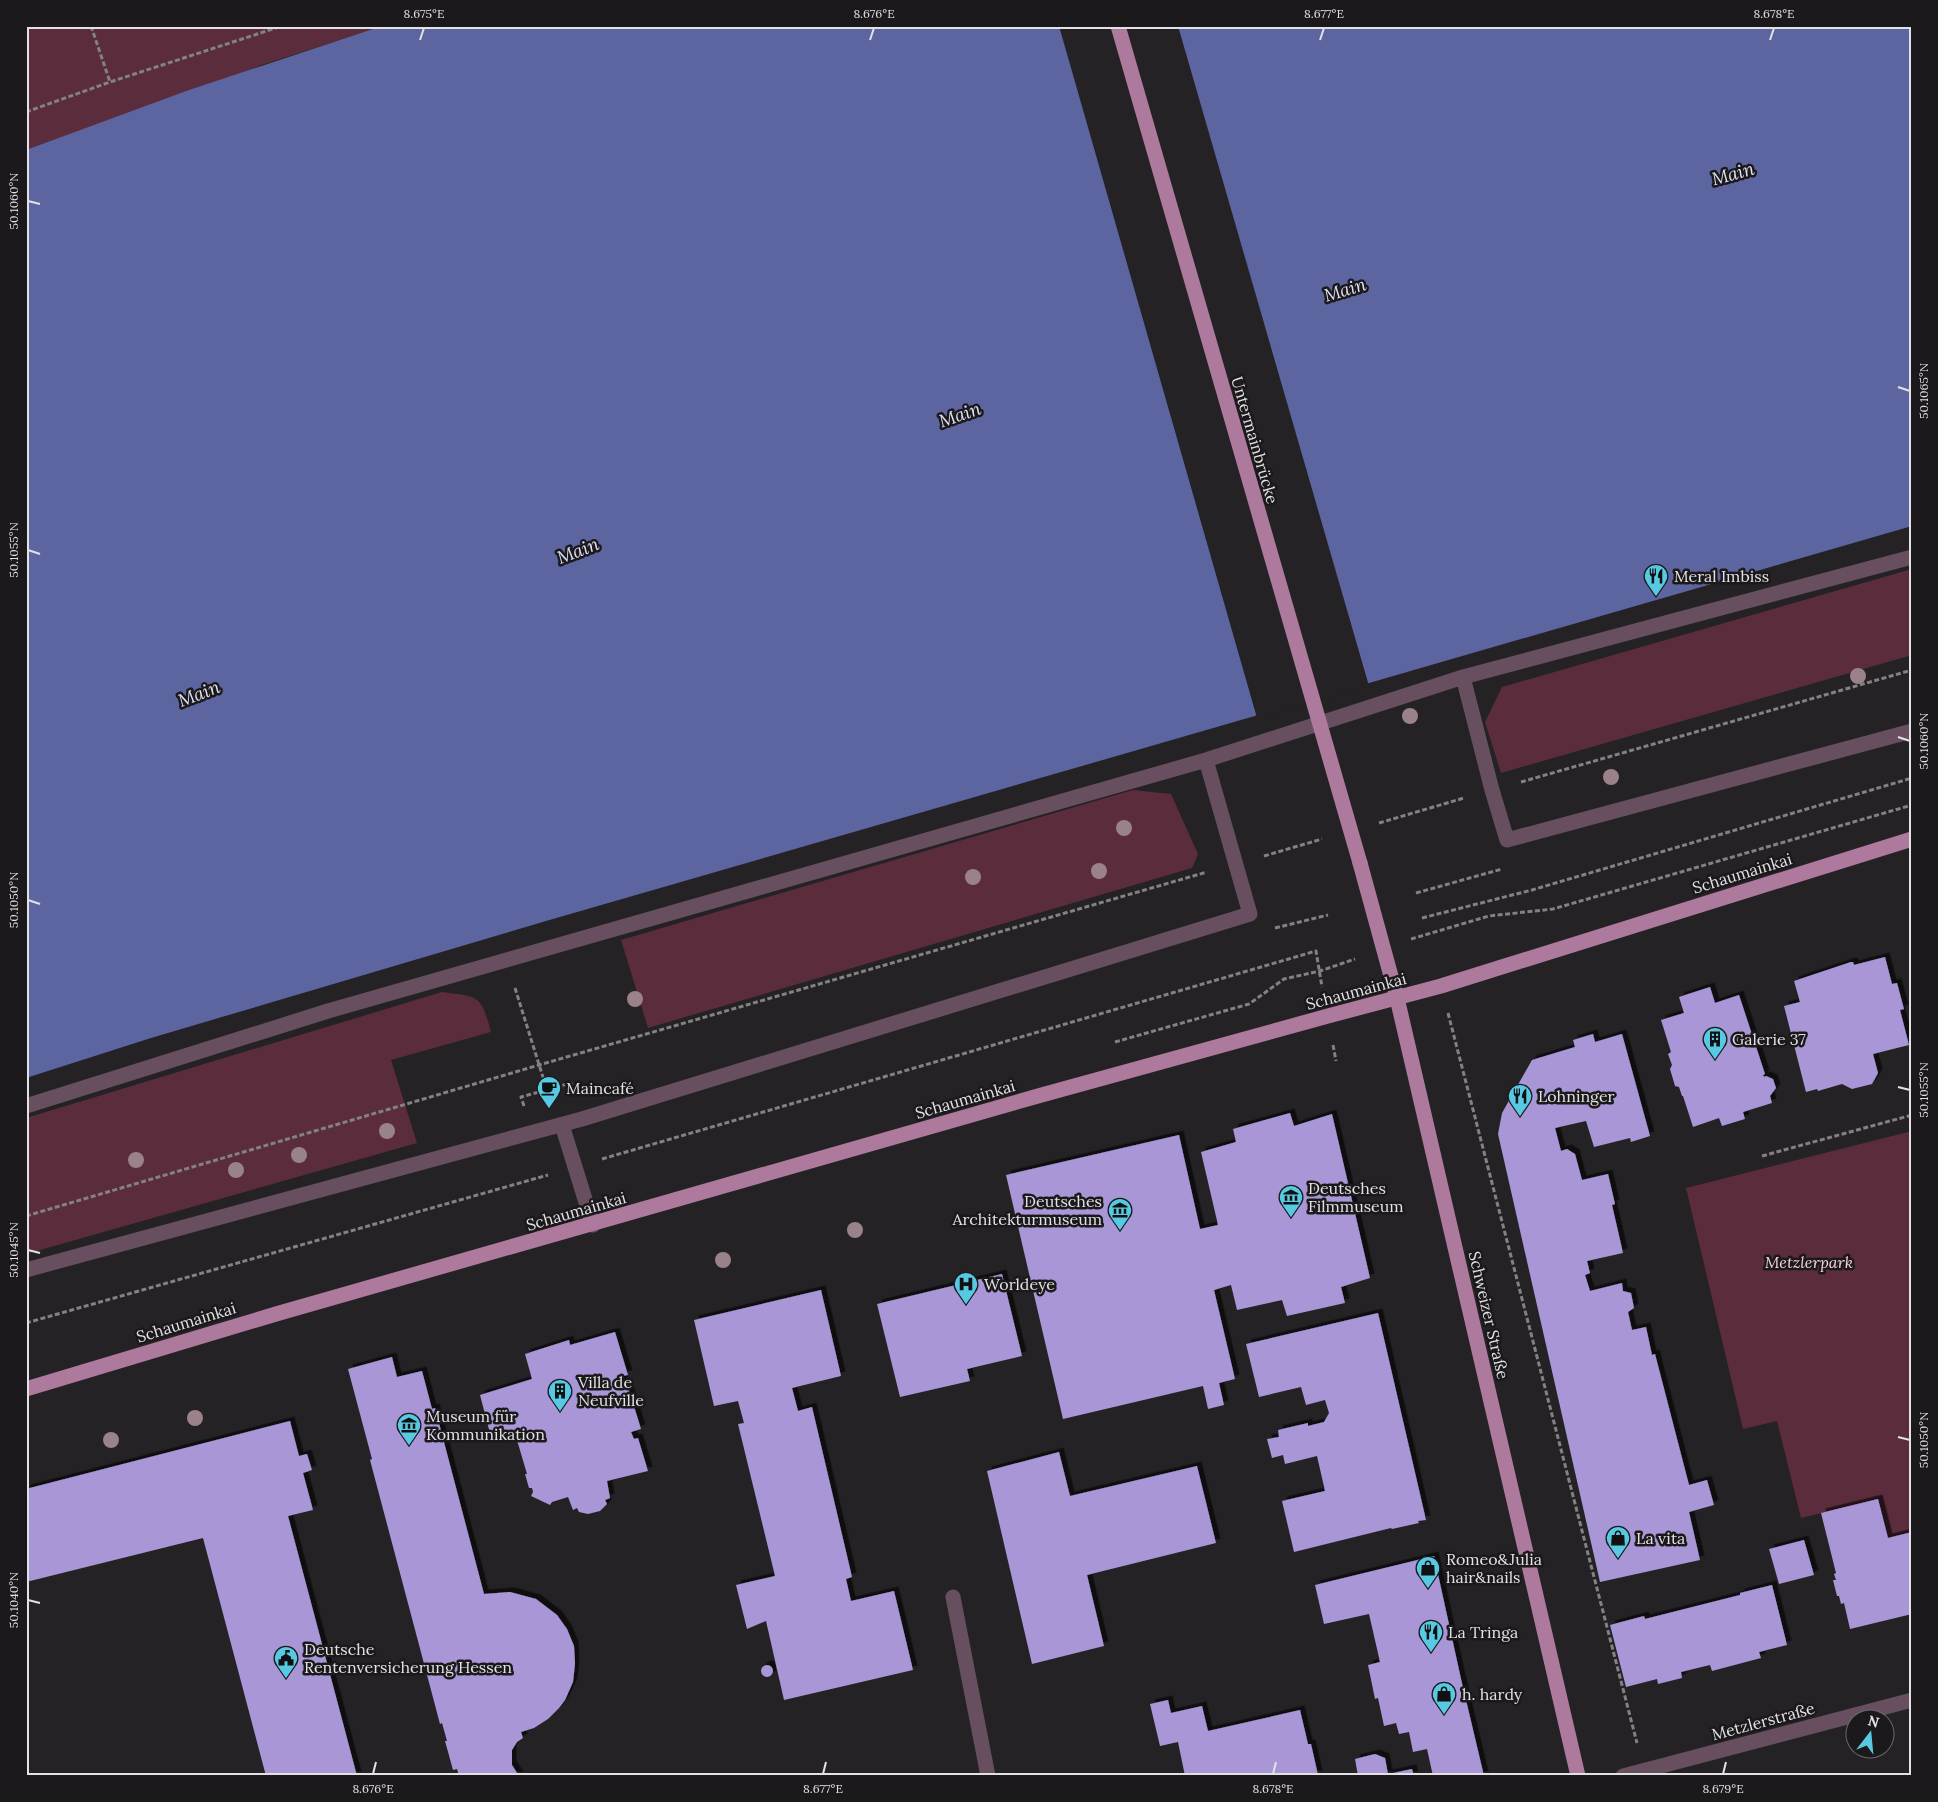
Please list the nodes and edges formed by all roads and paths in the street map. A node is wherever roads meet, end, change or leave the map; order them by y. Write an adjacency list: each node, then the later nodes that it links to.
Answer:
1 (91, 26): 4 (path)
2 (282, 26): 4 (path)
3 (1118, 26): 15 (main road, Untermainbrücke, bridge)
4 (110, 82): 5 (path)
5 (26, 112)
6 (1912, 556): 8 (street)
7 (1912, 670): 12 (path)
8 (1463, 676): 10 (street); 12 (street)
9 (1912, 731): 12 (street)
10 (1206, 760): 19 (street); 23 (street)
11 (1912, 778): 21 (path)
12 (1492, 790)
13 (1912, 805): 22 (path)
14 (1912, 838): 24 (main road, Schaumainkai)
15 (1360, 863): 25 (main road, Schweizer Straße)
16 (1505, 868): 18 (path)
17 (1200, 874): 27 (path)
18 (1416, 893)
19 (1250, 914): 20 (path); 33 (street)
20 (1328, 915)
21 (1422, 918)
22 (1427, 934)
23 (506, 959): 27 (path); 31 (street)
24 (1441, 986): 25 (main road, Schaumainkai); 43 (path)
25 (1397, 998): 26 (main road, Schaumainkai); 45 (main road, Schweizer Straße)
26 (1328, 1016): 35 (path); 37 (main road, Schaumainkai)
27 (539, 1065): 29 (path); 36 (path)
28 (571, 1083): 29 (path)
29 (547, 1090): 30 (path)
30 (521, 1097)
31 (26, 1106)
32 (1912, 1115): 34 (path)
33 (562, 1125): 35 (street); 38 (street)
34 (1762, 1156)
35 (575, 1167): 37 (street); 39 (path)
36 (26, 1216)
37 (593, 1225): 40 (main road, Schaumainkai)
38 (26, 1270)
39 (26, 1323)
40 (26, 1389)
41 (954, 1597): 44 (street)
42 (1912, 1700): 43 (street, Metzlerstraße)
43 (1644, 1770): 46 (street, Metzlerstraße)
44 (988, 1776)
45 (1578, 1776)
46 (1623, 1776)

